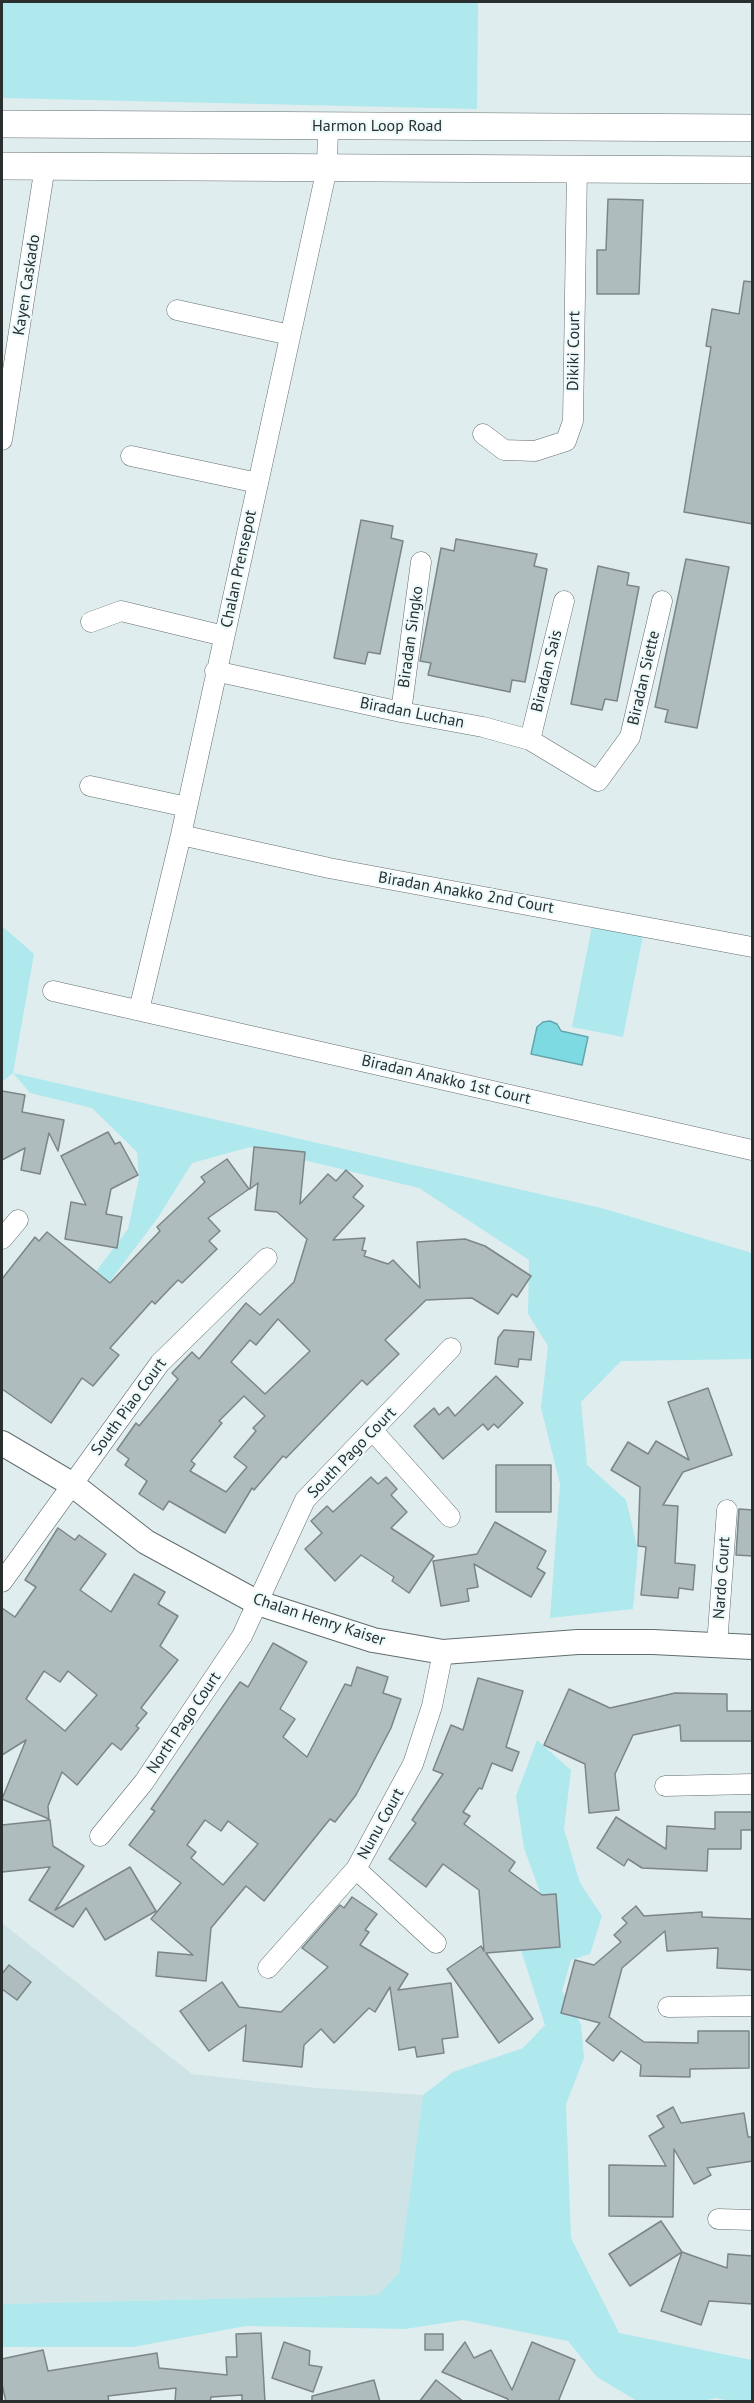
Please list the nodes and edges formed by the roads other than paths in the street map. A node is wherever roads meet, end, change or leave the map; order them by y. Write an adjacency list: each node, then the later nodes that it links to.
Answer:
1 (2, 124): 2 (main road, Harmon Loop Road)
2 (328, 126): 3 (main road, Harmon Loop Road); 6 (street, Chalan Prensepot)
3 (753, 128)
4 (2, 166): 5 (main road)
5 (45, 166): 6 (main road); 12 (street, Kayen Caskado)
6 (327, 168): 7 (main road); 10 (street, Chalan Prensepot)
7 (578, 169): 8 (main road); 11 (street, Dikiki Court)
8 (753, 170)
9 (177, 309): 10 (street)
10 (290, 335): 14 (street, Chalan Prensepot)
11 (483, 434)
12 (2, 440)
13 (131, 456): 14 (street)
14 (258, 483): 19 (street, Chalan Prensepot)
15 (421, 562): 21 (street, Biradan Singko)
16 (564, 601): 22 (street, Biradan Sais)
17 (662, 601): 23 (street, Biradan Siette)
18 (92, 622): 19 (street)
19 (224, 636): 20 (street, Chalan Prensepot)
20 (215, 671): 21 (street, Biradan Luchan); 25 (street, Chalan Prensepot)
21 (401, 712): 22 (street, Biradan Luchan)
22 (530, 740): 23 (street, Biradan Luchan)
23 (598, 781)
24 (90, 786): 25 (street)
25 (187, 807): 26 (street, Chalan Prensepot)
26 (181, 835): 27 (street, Biradan Anakko 2nd Court); 29 (street, Chalan Prensepot)
27 (753, 947)
28 (53, 991): 29 (street, Biradan Anakko 1st Court)
29 (139, 1010): 30 (street, Biradan Anakko 1st Court)
30 (753, 1150)
31 (18, 1220): 32 (street)
32 (2, 1239)
33 (267, 1258): 37 (street, South Piao Court)
34 (451, 1348): 35 (street, South Pago Court)
35 (373, 1431): 39 (street); 41 (street, South Pago Court)
36 (2, 1443): 37 (street, Chalan Henry Kaiser)
37 (73, 1485): 40 (street, South Piao Court); 41 (street, Chalan Henry Kaiser)
38 (727, 1510): 42 (street, Nardo Court)
39 (450, 1517)
40 (2, 1582)
41 (258, 1603): 44 (street, Chalan Henry Kaiser); 47 (street, North Pago Court)
42 (717, 1646): 43 (street, Chalan Henry Kaiser); 44 (street, Chalan Henry Kaiser)
43 (753, 1647)
44 (443, 1652): 48 (street, Nunu Court)
45 (753, 1784): 46 (street)
46 (665, 1786)
47 (100, 1836)
48 (356, 1869): 49 (street); 50 (street, Nunu Court)
49 (436, 1943)
50 (268, 1968)
51 (753, 2006): 52 (street)
52 (668, 2007)
53 (718, 2219): 54 (street)
54 (753, 2220)

